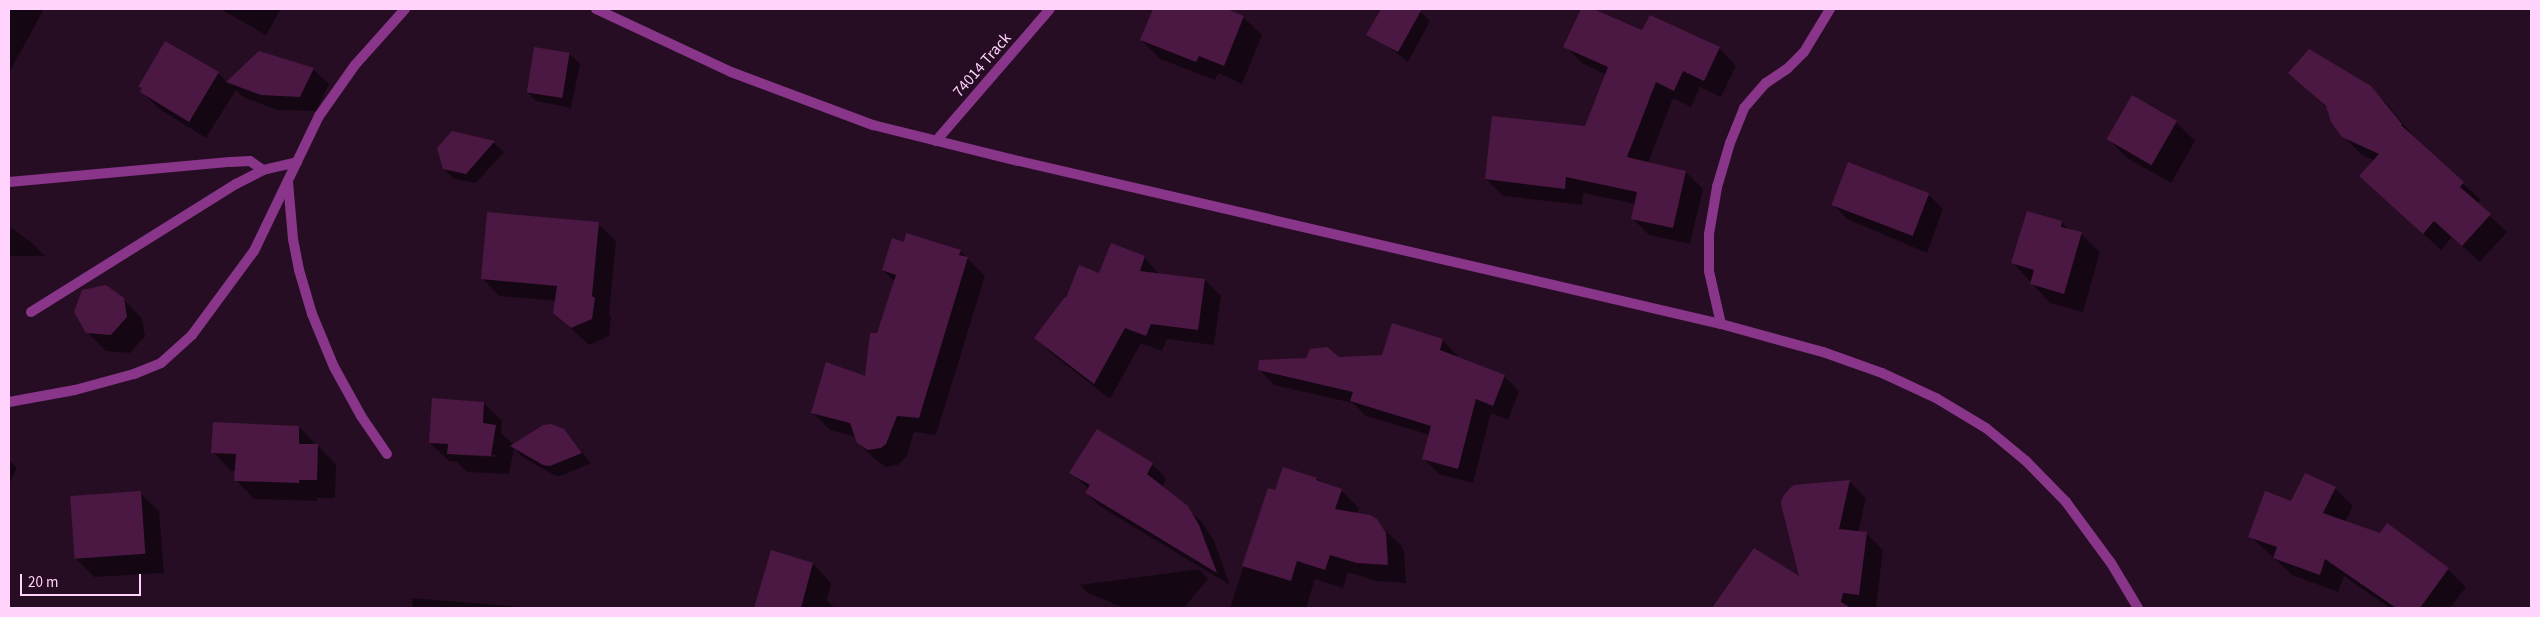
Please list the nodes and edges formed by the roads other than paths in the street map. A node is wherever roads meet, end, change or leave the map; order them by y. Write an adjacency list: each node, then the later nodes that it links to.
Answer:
1 (405, 9): 6 (street)
2 (596, 9): 5 (street)
3 (1050, 9): 5 (street, 74014 Track)
4 (1830, 9): 11 (street)
5 (936, 141): 11 (street)
6 (297, 162): 7 (street); 8 (street)
7 (263, 170): 9 (street); 10 (street)
8 (288, 181): 12 (street); 13 (street)
9 (9, 182)
10 (31, 312)
11 (1721, 324): 14 (street)
12 (9, 402)
13 (387, 454)
14 (2138, 608)

